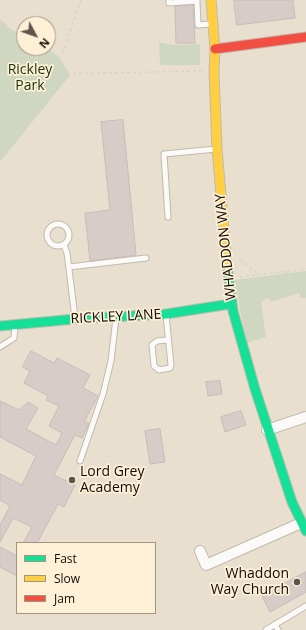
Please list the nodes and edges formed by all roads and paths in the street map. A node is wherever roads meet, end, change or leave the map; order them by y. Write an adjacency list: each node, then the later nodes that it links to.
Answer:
1 (81, 0): 10 (path)
2 (169, 0): 5 (lane)
3 (211, 0): 5 (street, WHADDON WAY)
4 (0, 23): 6 (path)
5 (212, 24): 8 (street, WHADDON WAY)
6 (16, 35)
7 (306, 37): 8 (street)
8 (216, 49): 14 (street, WHADDON WAY)
9 (44, 56): 10 (path)
10 (55, 64): 12 (path)
11 (205, 71): 12 (path)
12 (49, 74): 13 (path)
13 (0, 134)
14 (217, 149): 15 (lane); 23 (street, WHADDON WAY)
15 (168, 217)
16 (64, 245): 16 (lane); 19 (lane)
17 (146, 258): 19 (lane)
18 (240, 260): 22 (path)
19 (69, 267): 30 (lane)
20 (306, 269): 21 (path)
21 (287, 271): 22 (path); 25 (path)
22 (259, 275): 23 (path)
23 (228, 279): 26 (street, WHADDON WAY)
24 (306, 285): 25 (path)
25 (289, 290): 28 (path)
26 (230, 304): 27 (street, RICKLEY LANE); 36 (street, WHADDON WAY)
27 (166, 314): 29 (street, RICKLEY LANE); 33 (lane)
28 (249, 315)
29 (116, 317): 30 (street, RICKLEY LANE); 37 (lane)
30 (75, 319): 31 (street, RICKLEY LANE)
31 (15, 324): 32 (street, RICKLEY LANE); 34 (lane)
32 (0, 326)
33 (168, 340): 33 (lane)
34 (0, 347)
35 (306, 417): 36 (street)
36 (266, 430): 38 (street, WHADDON WAY)
37 (80, 461)
38 (304, 527): 39 (street)
39 (200, 551)
40 (306, 606): 41 (lane)
41 (275, 624): 42 (lane); 43 (lane)
42 (266, 630)
43 (278, 630)

